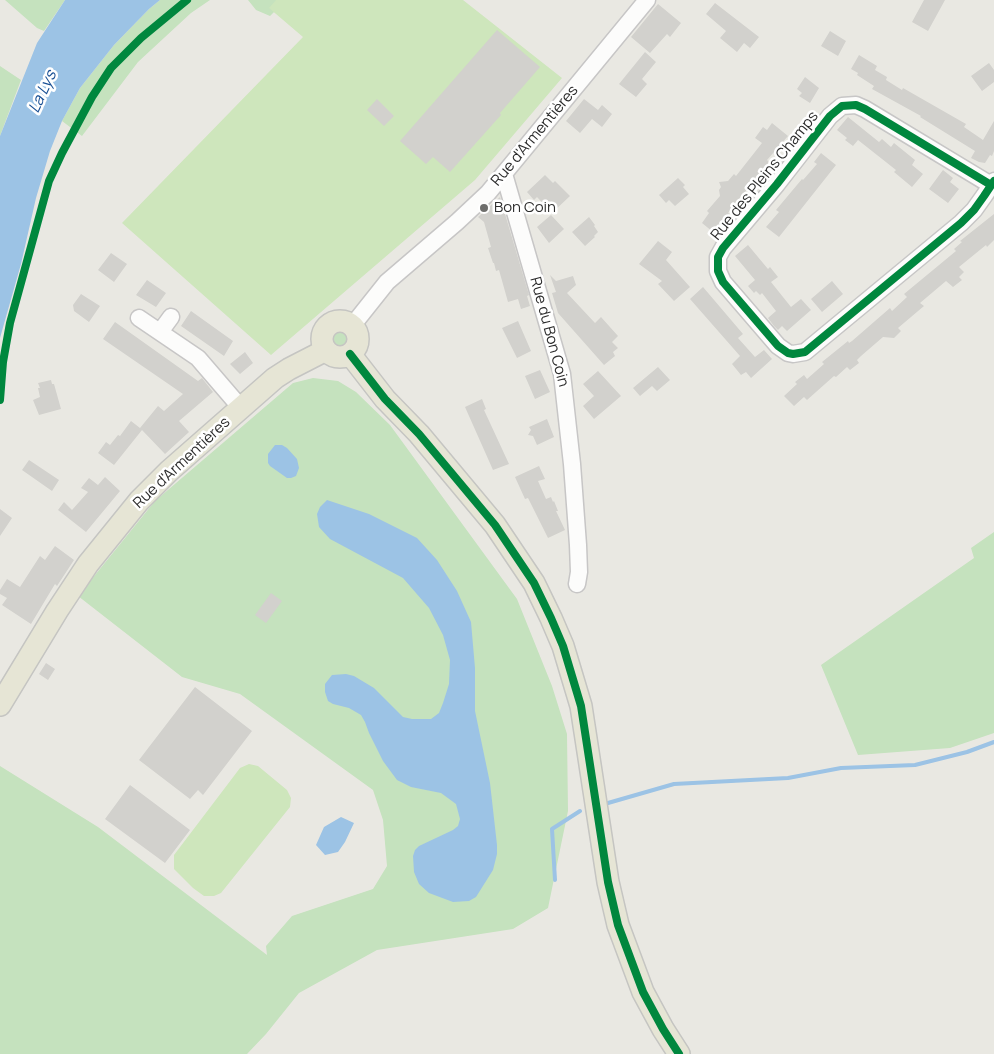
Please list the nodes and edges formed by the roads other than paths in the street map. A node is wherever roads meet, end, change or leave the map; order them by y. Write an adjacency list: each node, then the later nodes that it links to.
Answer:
1 (647, 0): 2 (street, Rue d'Armentières)
2 (504, 174): 6 (street, Rue d'Armentières); 11 (street, Rue du Bon Coin)
3 (993, 183): 3 (street, Rue des Pleins Champs)
4 (171, 317): 7 (street)
5 (138, 318): 7 (street)
6 (352, 326): 8 (main road); 9 (main road)
7 (160, 332): 10 (street)
8 (326, 350): 9 (main road); 10 (main road, Rue d'Armentières)
9 (350, 354): 13 (main road)
10 (241, 408): 12 (main road, Rue d'Armentières)
11 (577, 584)
12 (0, 704)
13 (679, 1054)

